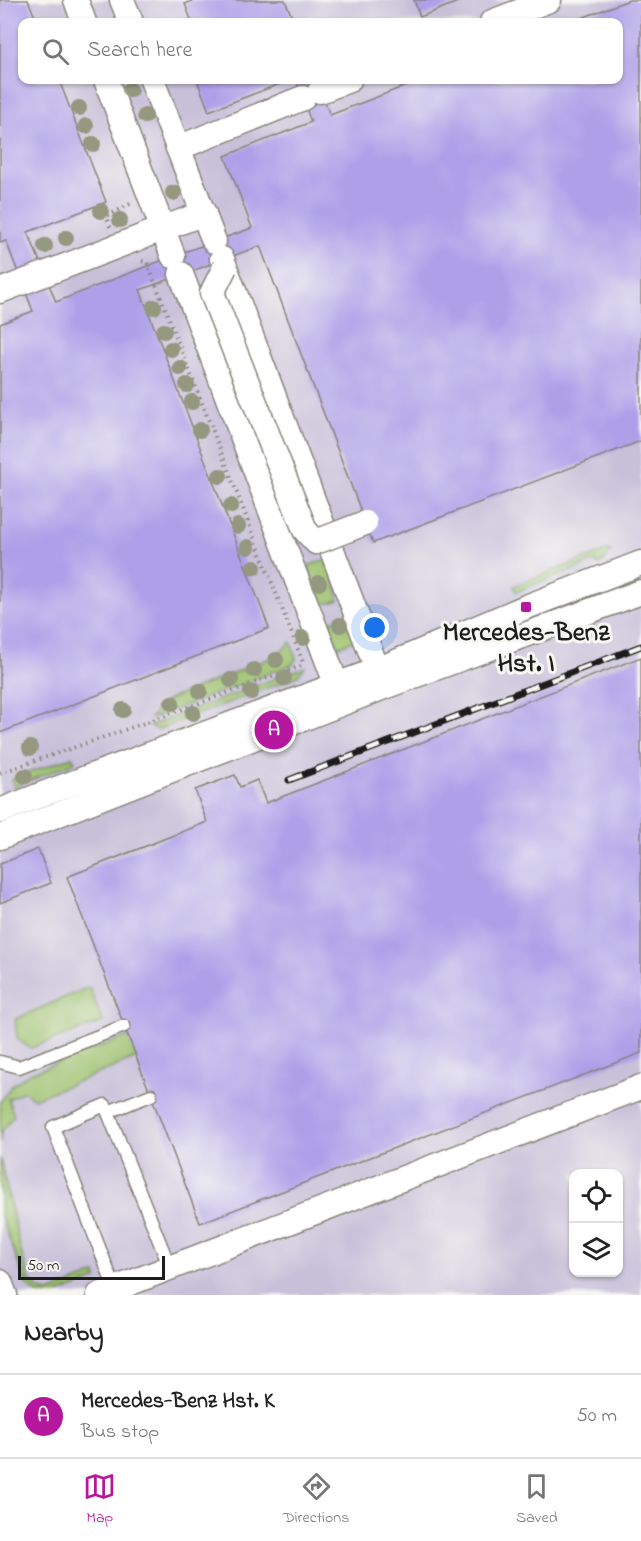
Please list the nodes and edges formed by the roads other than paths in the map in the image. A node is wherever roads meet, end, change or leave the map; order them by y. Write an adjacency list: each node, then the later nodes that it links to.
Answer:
1 (76, 0): 4 (street)
2 (122, 0): 5 (street)
3 (549, 0): 6 (street)
4 (83, 18)
5 (129, 18)
6 (502, 18)
7 (108, 84): 12 (street)
8 (154, 84): 10 (street)
9 (338, 84): 10 (street)
10 (178, 148): 11 (street)
11 (204, 213): 12 (street); 13 (street)
12 (163, 229): 14 (street); 19 (street)
13 (221, 256): 15 (street, bridge); 18 (street)
14 (0, 291)
15 (365, 524)
16 (641, 563): 18 (street)
17 (641, 592): 18 (street)
18 (380, 679): 19 (street)
19 (341, 694): 20 (street); 21 (street)
20 (0, 811)
21 (0, 837)
22 (124, 1026): 23 (lane)
23 (0, 1062)
24 (641, 1087): 27 (street)
25 (151, 1095): 26 (lane)
26 (108, 1113): 27 (lane); 29 (lane)
27 (170, 1268): 29 (street)
28 (0, 1282): 30 (street)
29 (107, 1292)
30 (5, 1295)

